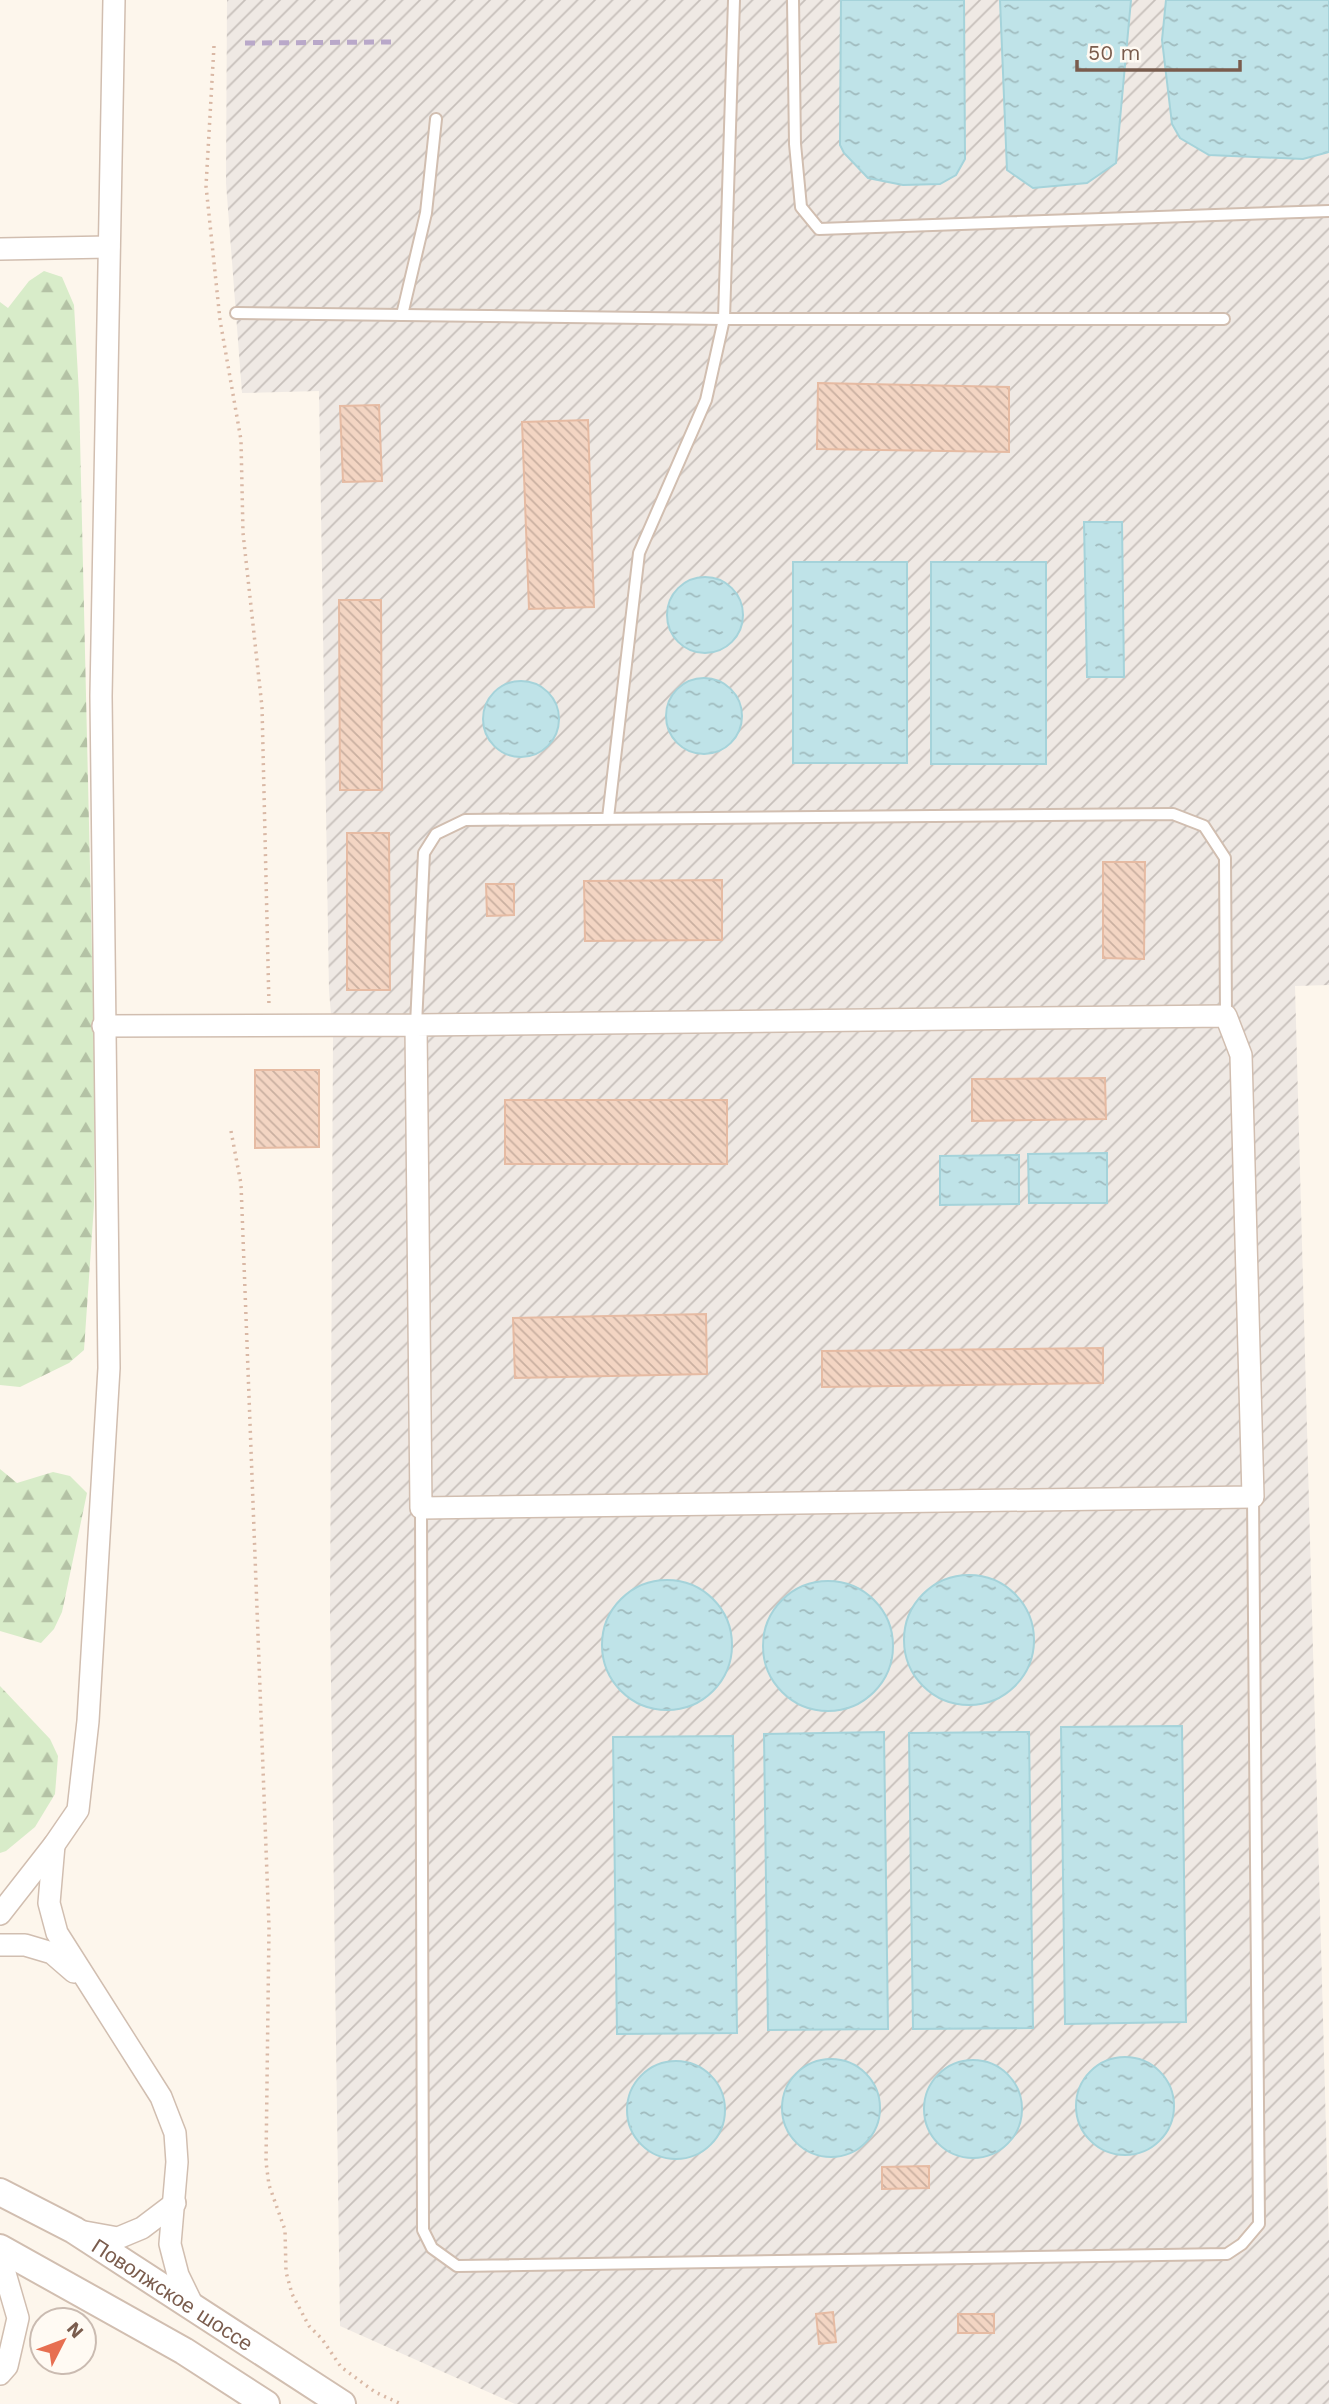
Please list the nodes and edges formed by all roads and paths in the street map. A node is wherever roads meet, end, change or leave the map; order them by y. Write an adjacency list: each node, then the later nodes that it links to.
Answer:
1 (114, 0): 7 (street)
2 (734, 0): 11 (lane)
3 (793, 0): 6 (lane)
4 (214, 46): 16 (path)
5 (436, 119): 10 (lane)
6 (1329, 211)
7 (109, 247): 8 (street); 15 (street)
8 (0, 249)
9 (236, 313): 10 (lane)
10 (402, 315): 11 (lane)
11 (724, 319): 12 (lane); 13 (lane)
12 (1224, 319)
13 (608, 818): 14 (lane); 17 (lane)
14 (1226, 1016): 17 (street); 19 (street)
15 (103, 1026): 16 (street); 21 (street)
16 (270, 1026): 17 (street)
17 (416, 1026): 20 (street)
18 (231, 1131): 34 (path)
19 (1252, 1497): 20 (street); 20 (lane)
20 (421, 1508)
21 (54, 1845): 22 (street); 24 (street)
22 (0, 1914)
23 (0, 1945): 24 (street)
24 (89, 1985): 26 (street)
25 (0, 2192): 27 (street, Поволжское шоссе)
26 (174, 2203): 27 (street); 30 (street)
27 (74, 2230): 30 (street, Поволжское шоссе)
28 (0, 2248): 32 (street, Поволжское шоссе)
29 (0, 2256): 31 (street)
30 (195, 2310): 33 (street, Поволжское шоссе)
31 (0, 2374)
32 (266, 2404)
33 (342, 2404)
34 (401, 2404)

